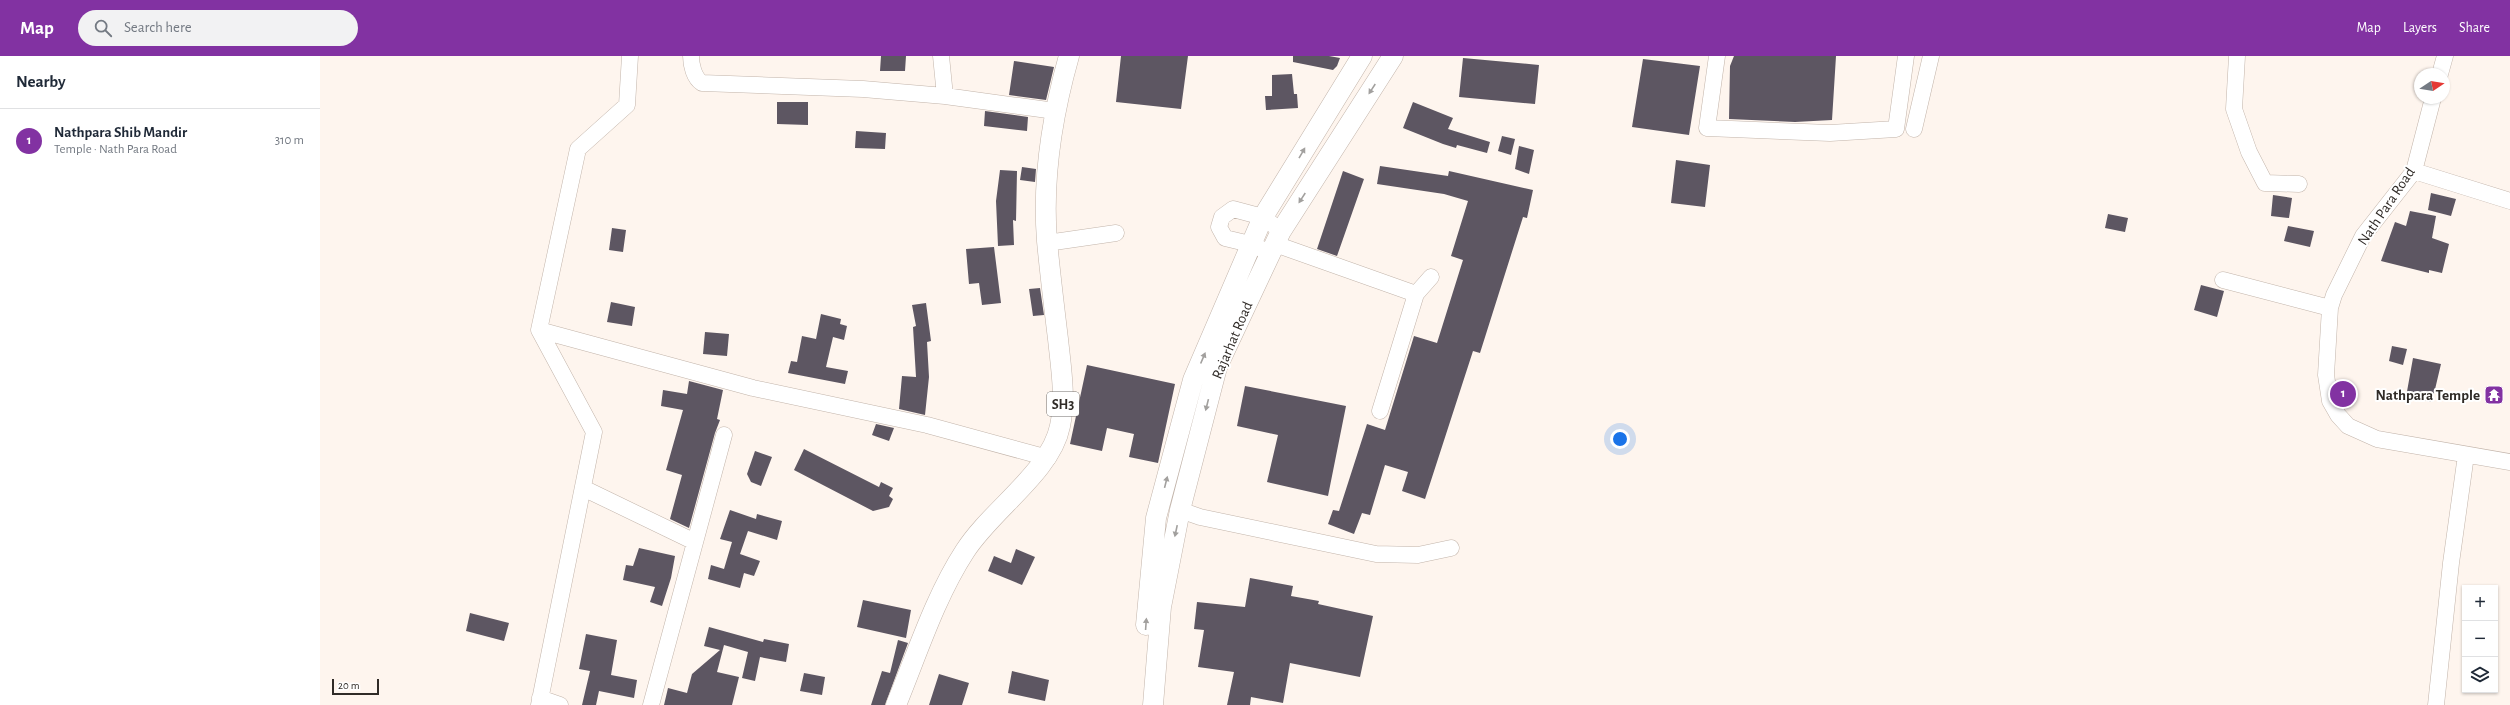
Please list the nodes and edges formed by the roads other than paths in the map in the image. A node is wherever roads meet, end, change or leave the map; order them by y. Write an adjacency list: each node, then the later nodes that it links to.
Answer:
1 (630, 56): 29 (street)
2 (691, 56): 13 (street)
3 (941, 56): 13 (street)
4 (1069, 56): 15 (main road, SH3)
5 (1362, 56): 20 (main road, one-way to 5)
6 (1393, 56): 22 (main road, Rajarhat Road, one-way to 22)
7 (1718, 56): 8 (street)
8 (1906, 56)
9 (1931, 56): 16 (street)
10 (2237, 56): 18 (street)
11 (2445, 56): 12 (street)
12 (2442, 68)
13 (945, 96): 15 (street)
14 (2431, 104): 17 (street, Nath Para Road)
15 (1055, 111): 23 (main road, SH3)
16 (1914, 129)
17 (2414, 171): 19 (street); 28 (street, Nath Para Road)
18 (2299, 184)
19 (2510, 201)
20 (1263, 218): 22 (street); 24 (main road); 24 (street)
21 (1116, 233): 23 (street)
22 (1276, 242): 24 (street); 27 (street); 36 (main road, Rajarhat Road, one-way to 36)
23 (1047, 243): 33 (main road, SH3)
24 (1250, 244): 43 (main road, one-way to 24)
25 (1431, 277): 27 (street)
26 (2223, 280): 28 (street)
27 (1416, 294): 30 (street)
28 (2330, 308): 32 (street, Nath Para Road)
29 (539, 330): 33 (street); 35 (street)
30 (1380, 411)
31 (724, 435): 37 (street)
32 (2466, 455): 34 (street, Nath Para Road); 45 (street)
33 (1048, 458): 42 (main road, SH3)
34 (2510, 462)
35 (583, 488): 37 (street); 39 (street)
36 (1180, 510): 38 (street); 44 (main road, Rajarhat Road, one-way to 44)
37 (695, 542): 41 (street)
38 (1451, 548)
39 (539, 701): 40 (street)
40 (560, 705)
41 (651, 705)
42 (896, 705)
43 (1140, 705)
44 (1154, 705)
45 (2436, 705)

